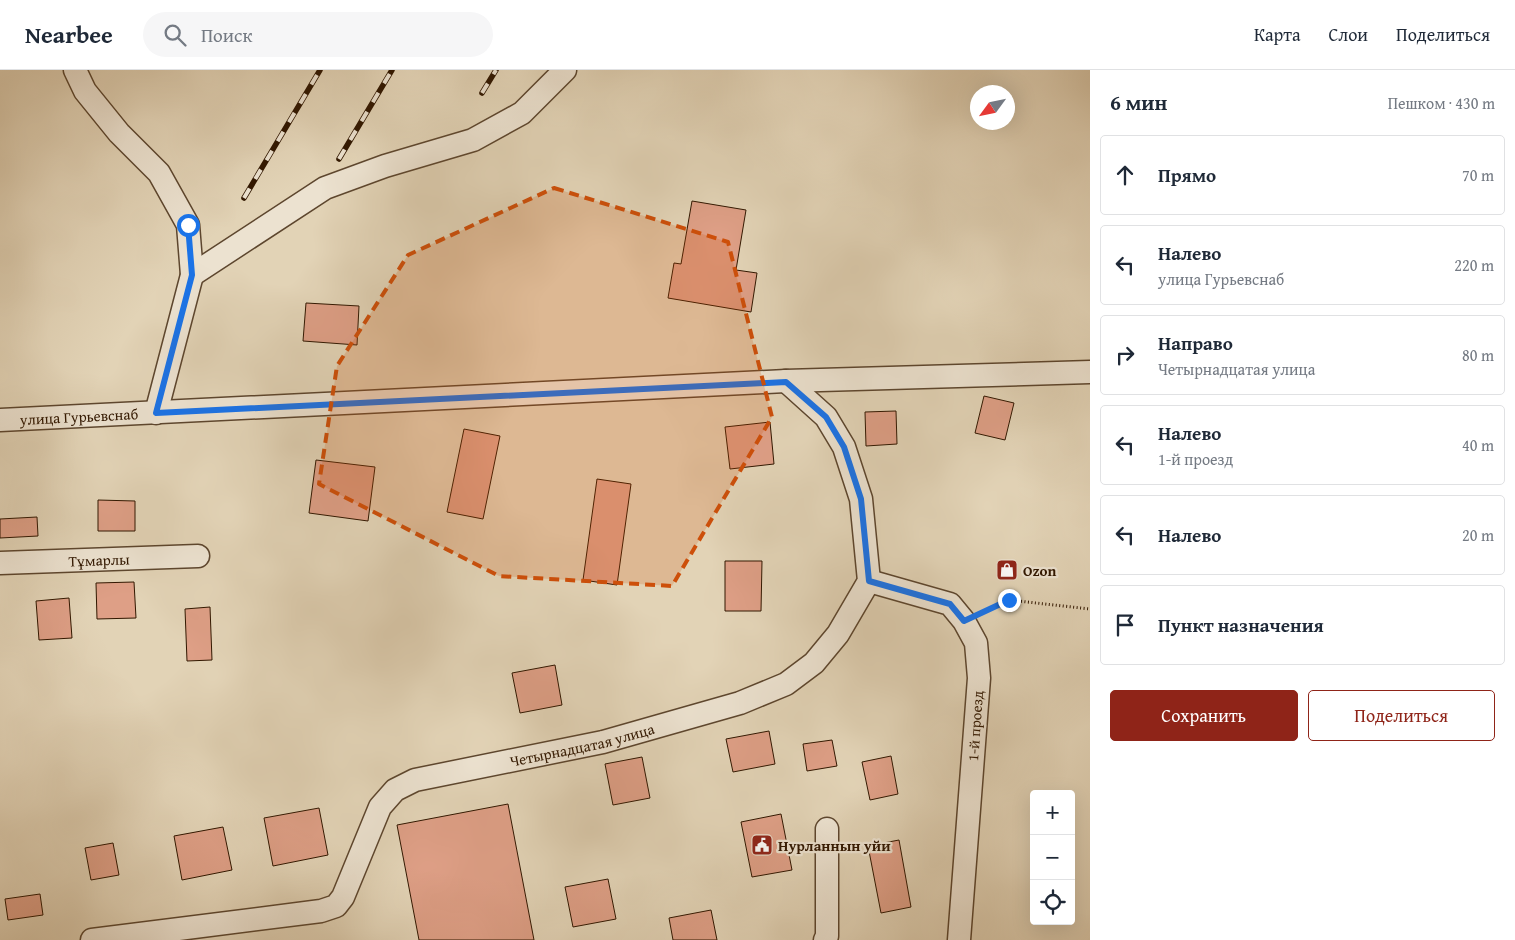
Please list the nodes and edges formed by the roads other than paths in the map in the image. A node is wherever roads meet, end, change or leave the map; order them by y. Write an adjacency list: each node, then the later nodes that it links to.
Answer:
1 (75, 70): 3 (street)
2 (565, 70): 3 (street)
3 (192, 275): 6 (street)
4 (1090, 372): 5 (street, улица Гурьевснаб)
5 (786, 382): 6 (street, улица Гурьевснаб); 10 (street)
6 (156, 413): 7 (street, улица Гурьевснаб)
7 (0, 420)
8 (198, 556): 9 (street, Тұмарлы)
9 (0, 563)
10 (869, 581): 12 (street, Четырнадцатая улица); 14 (street, 1-й проезд)
11 (827, 829): 13 (street)
12 (92, 940)
13 (825, 940)
14 (959, 940)

